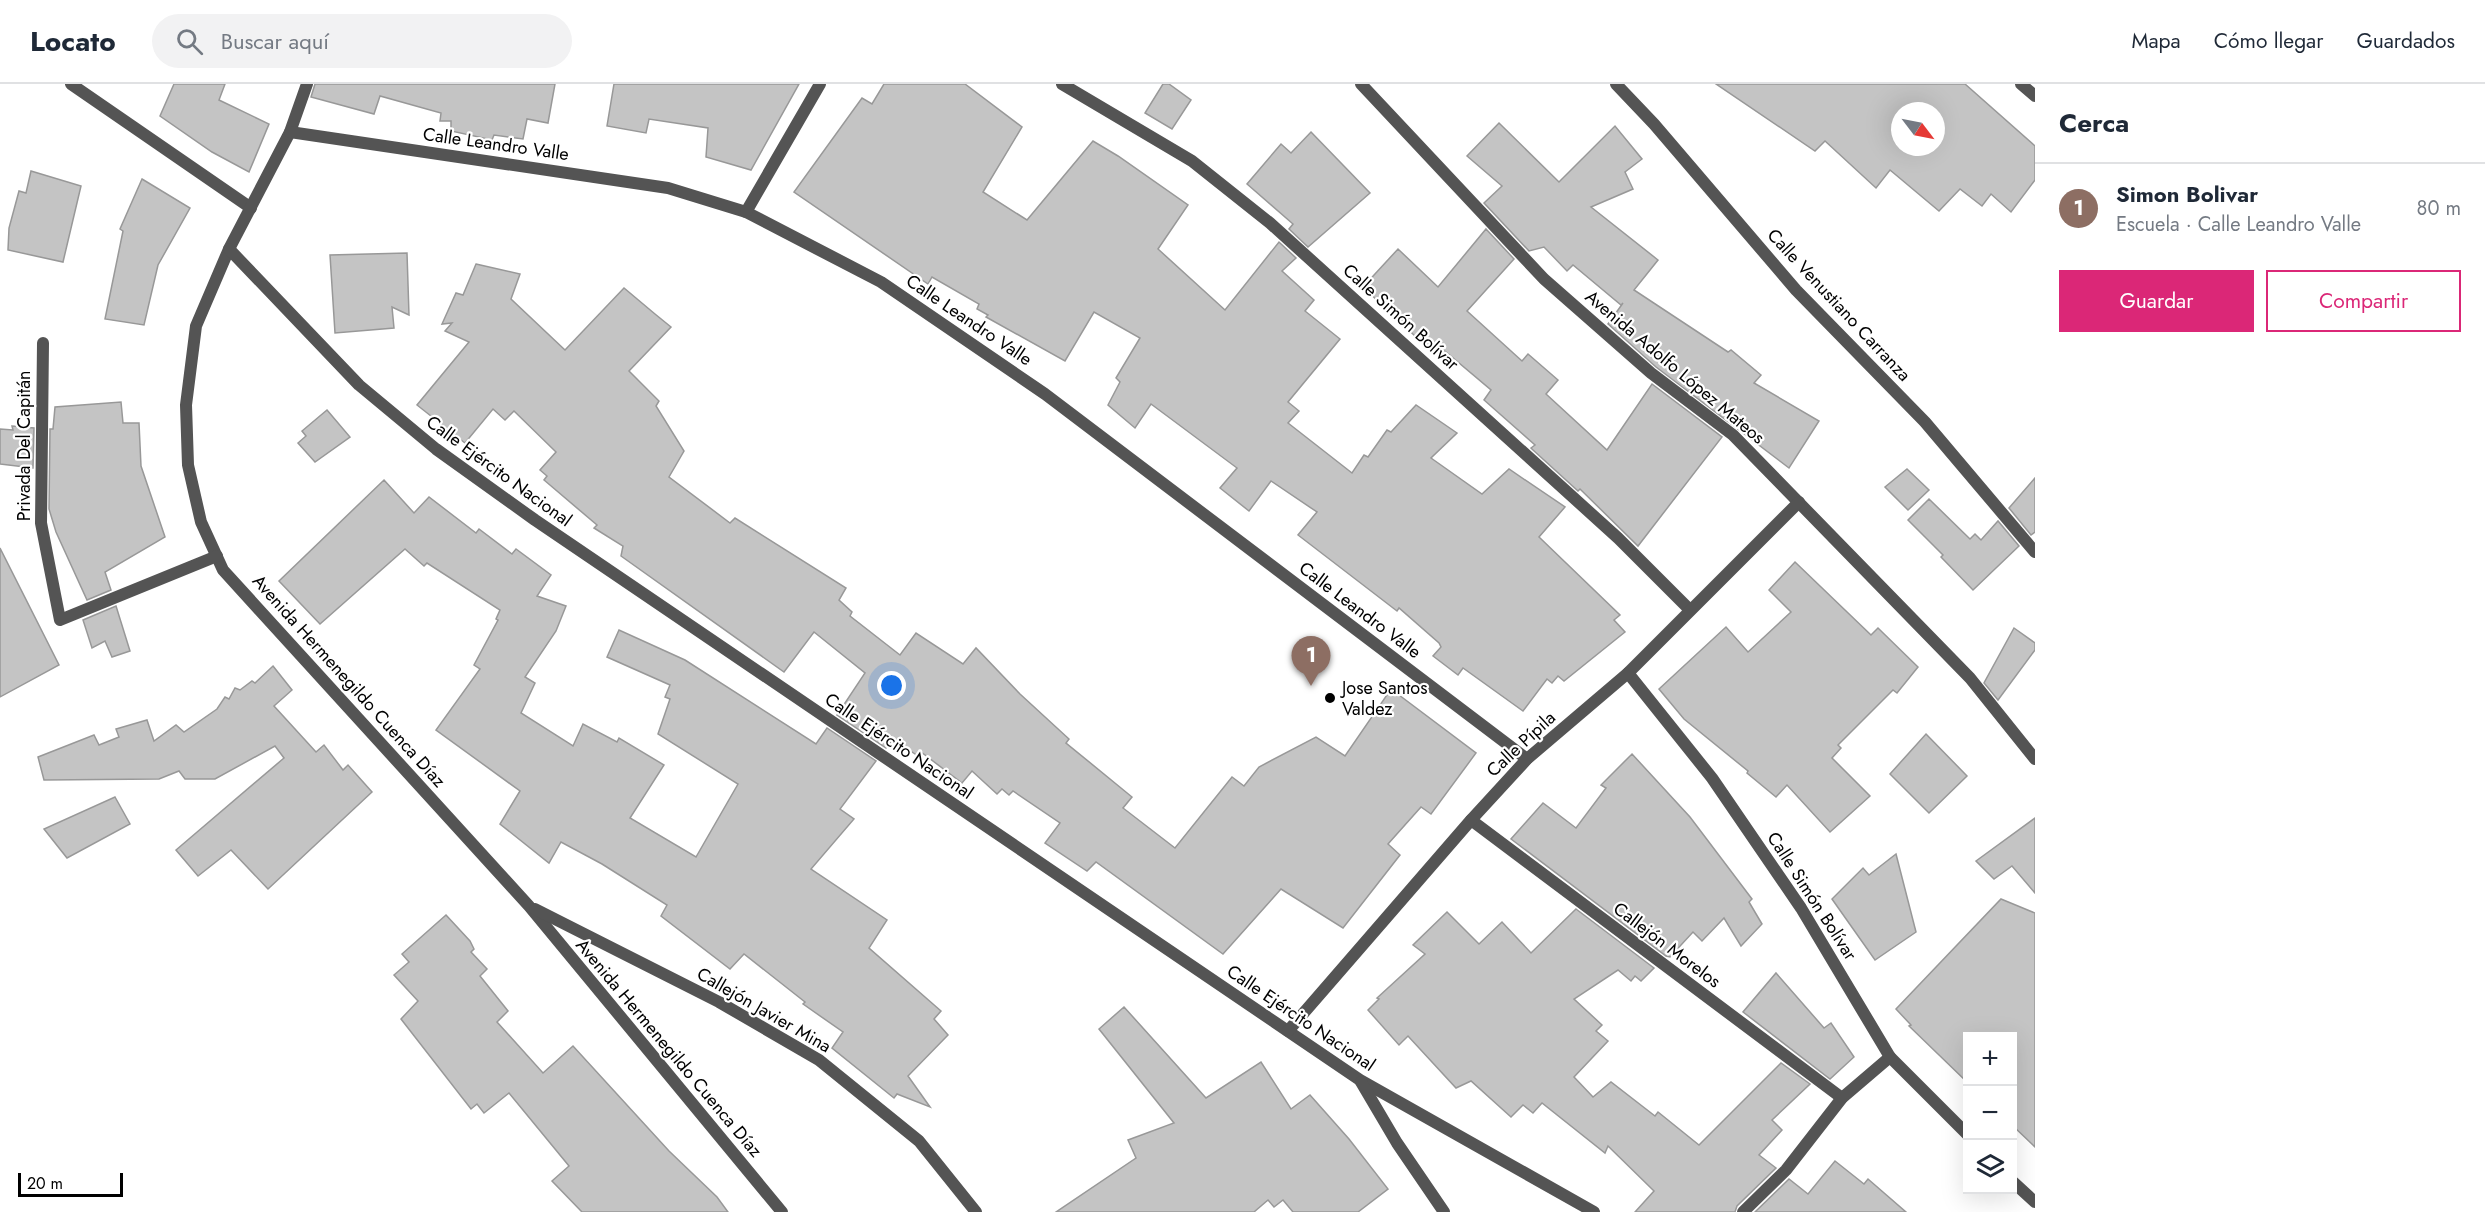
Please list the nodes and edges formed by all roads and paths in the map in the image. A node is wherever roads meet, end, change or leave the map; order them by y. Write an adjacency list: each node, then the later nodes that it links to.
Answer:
1 (71, 84): 10 (street)
2 (307, 84): 9 (street, Avenida Hermenegildo Cuenca Díaz)
3 (820, 84): 11 (street)
4 (1062, 84): 17 (street, Calle Simón Bolívar)
5 (1361, 84): 14 (street, Avenida Adolfo López Mateos)
6 (1616, 84): 15 (street, Calle Venustiano Carranza)
7 (2021, 84): 8 (street)
8 (2035, 96)
9 (290, 132): 10 (street, Avenida Hermenegildo Cuenca Díaz); 11 (street, Calle Leandro Valle)
10 (251, 207): 12 (street, Avenida Hermenegildo Cuenca Díaz)
11 (746, 212): 19 (street, Calle Leandro Valle)
12 (229, 249): 16 (street, Avenida Hermenegildo Cuenca Díaz); 23 (street, Calle Ejército Nacional)
13 (43, 343): 16 (street, Privada Del Capitán)
14 (1799, 502): 17 (street, Calle Pípila); 20 (street, Avenida Adolfo López Mateos)
15 (2035, 552)
16 (217, 556): 22 (street, Avenida Hermenegildo Cuenca Díaz)
17 (1690, 610): 18 (street, Calle Pípila)
18 (1628, 673): 19 (street, Calle Pípila); 24 (street, Calle Simón Bolívar)
19 (1527, 759): 21 (street, Calle Pípila)
20 (2035, 759)
21 (1471, 820): 23 (street, Calle Pípila); 26 (street, Callejón Morelos)
22 (529, 906): 30 (street, Avenida Hermenegildo Cuenca Díaz); 31 (street, Callejón Javier Mina)
23 (1288, 1031): 25 (street, Calle Ejército Nacional)
24 (1890, 1057): 26 (street); 27 (street, Calle Simón Bolívar)
25 (1360, 1080): 32 (street); 33 (street, Calle Ejército Nacional)
26 (1842, 1098): 34 (street)
27 (1963, 1130)
28 (2017, 1185): 29 (street)
29 (2035, 1202)
30 (782, 1212)
31 (976, 1212)
32 (1444, 1212)
33 (1594, 1212)
34 (1743, 1212)

